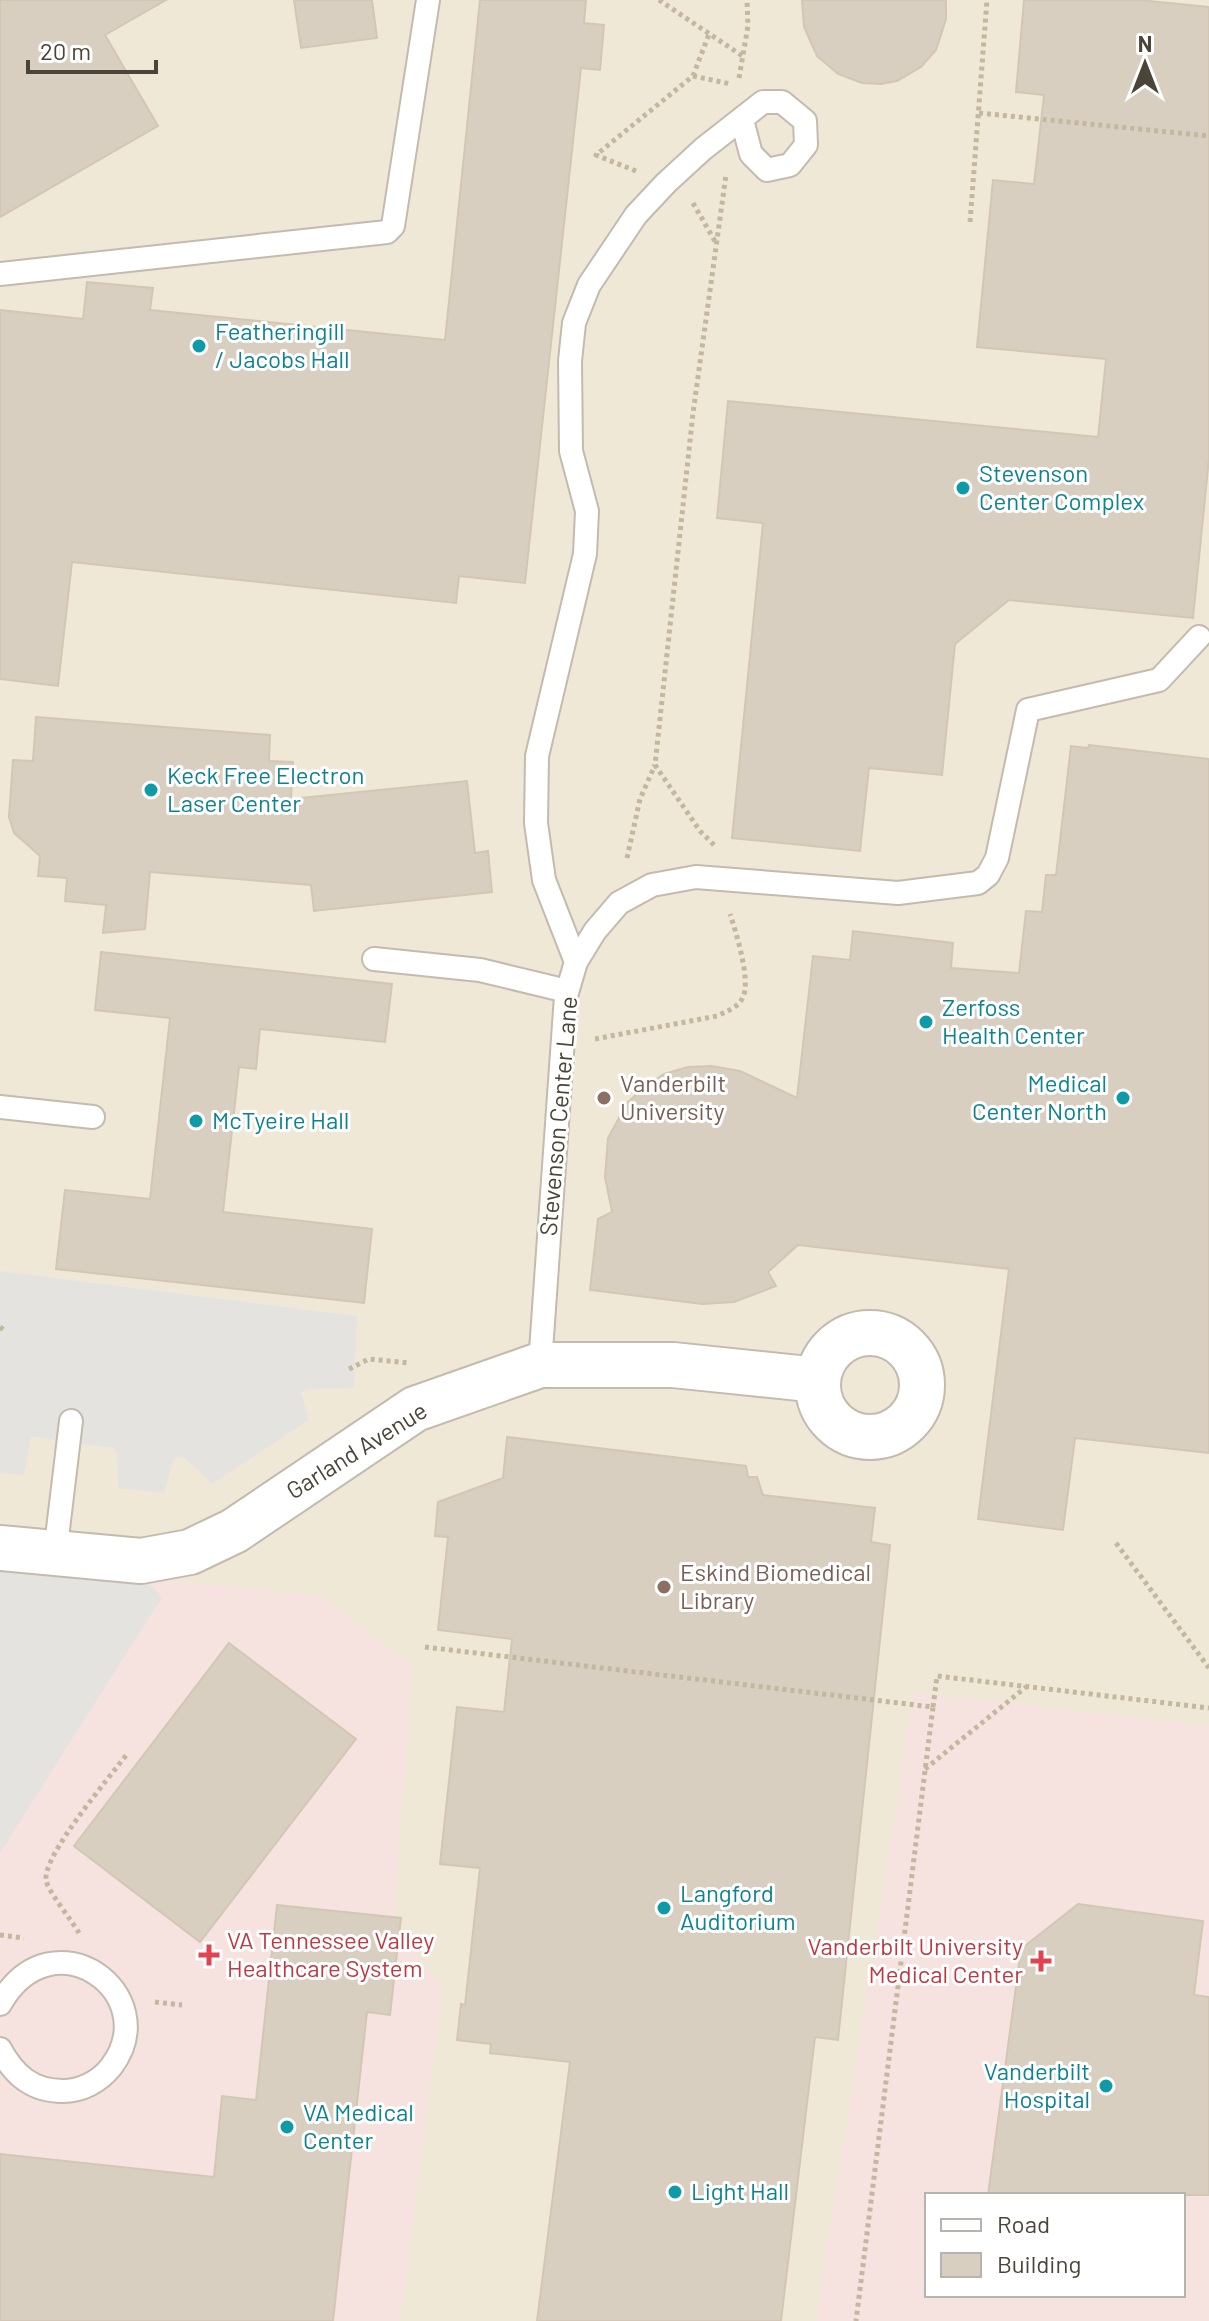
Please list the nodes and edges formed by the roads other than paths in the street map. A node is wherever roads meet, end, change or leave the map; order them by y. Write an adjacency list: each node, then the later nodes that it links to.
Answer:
1 (428, 0): 3 (lane)
2 (737, 123): 6 (lane)
3 (0, 274)
4 (1199, 637): 6 (lane, Stevenson Center Lane)
5 (374, 959): 7 (lane)
6 (576, 962): 7 (lane, Stevenson Center Lane)
7 (567, 991): 10 (lane, Stevenson Center Lane)
8 (0, 1107): 9 (lane)
9 (93, 1117)
10 (540, 1365): 11 (street, Garland Avenue); 14 (street, Garland Avenue)
11 (818, 1380)
12 (71, 1421): 14 (lane)
13 (0, 1548): 14 (street, Garland Avenue)
14 (55, 1554)
15 (3, 1990): 16 (lane)
16 (0, 2049)

